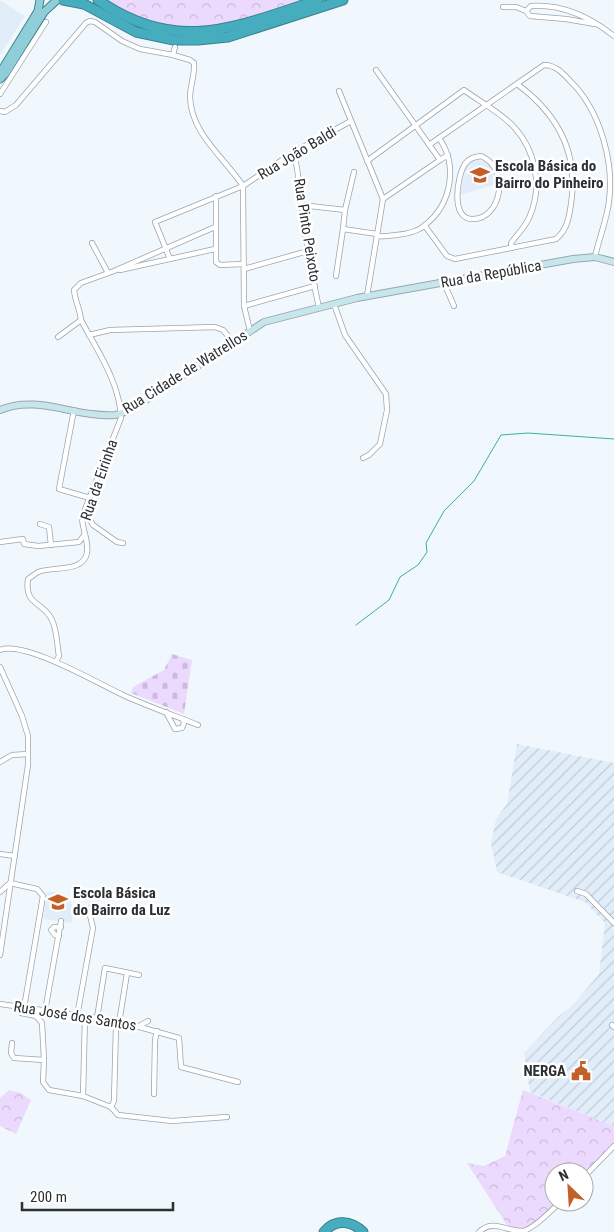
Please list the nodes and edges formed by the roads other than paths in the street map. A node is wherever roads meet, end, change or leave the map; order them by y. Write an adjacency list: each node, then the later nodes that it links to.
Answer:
1 (40, 0): 15 (main road)
2 (56, 0): 3 (highway); 16 (main road)
3 (63, 0): 6 (highway)
4 (98, 0): 5 (highway)
5 (318, 0)
6 (343, 0)
7 (503, 7): 8 (street)
8 (526, 11): 10 (street); 10 (street)
9 (46, 22): 19 (street)
10 (596, 24): 11 (street)
11 (614, 36)
12 (175, 47): 13 (street)
13 (173, 55): 21 (street); 33 (street)
14 (376, 70): 23 (street)
15 (0, 73)
16 (0, 79)
17 (517, 84): 20 (street); 46 (street); 49 (street)
18 (338, 91): 22 (street)
19 (0, 94)
20 (485, 106): 23 (street); 24 (street); 46 (street)
21 (0, 111)
22 (351, 121): 26 (street, Rua João Baldi); 29 (street)
23 (415, 125): 25 (street); 29 (street)
24 (438, 138): 25 (street); 27 (street)
25 (429, 145): 28 (street)
26 (294, 152): 33 (street, Rua João Baldi); 38 (street, Rua Pinto Peixoto)
27 (448, 155): 28 (street); 31 (street)
28 (440, 160): 37 (street)
29 (367, 161): 37 (street)
30 (354, 172): 39 (street)
31 (451, 173): 32 (street); 34 (street)
32 (461, 173): 36 (street); 36 (street)
33 (243, 186): 35 (street, Rua João Baldi); 52 (street)
34 (447, 194): 36 (street); 40 (street)
35 (216, 196): 41 (street); 45 (street, Rua João Baldi)
36 (457, 196)
37 (383, 199): 43 (street)
38 (301, 205): 39 (street); 48 (street, Rua Pinto Peixoto)
39 (345, 210): 42 (street)
40 (425, 226): 43 (street); 46 (street)
41 (215, 227): 45 (street); 47 (street)
42 (343, 229): 43 (street); 55 (street)
43 (377, 235): 58 (street)
44 (92, 243): 54 (street)
45 (166, 248): 50 (street); 53 (street)
46 (512, 248)
47 (215, 249): 50 (street); 52 (street)
48 (308, 251): 52 (street); 57 (street, Rua Pinto Peixoto)
49 (595, 257): 51 (street, Rua da República); 56 (street, Rua da República)
50 (170, 259): 53 (street)
51 (614, 262)
52 (243, 266): 60 (street)
53 (114, 271): 54 (street)
54 (108, 273): 63 (street)
55 (336, 276)
56 (444, 283): 58 (street, Rua da República); 61 (street)
57 (315, 286): 60 (street); 62 (street, Rua Pinto Peixoto)
58 (367, 296): 59 (street, Rua Cidade de Watrellos)
59 (334, 304): 62 (street, Rua Cidade de Watrellos); 71 (street)
60 (244, 306): 64 (street)
61 (454, 306)
62 (319, 308): 64 (street, Rua Cidade de Watrellos)
63 (81, 320): 65 (street); 66 (street)
64 (250, 331): 67 (street, Rua Cidade de Watrellos)
65 (89, 336): 67 (street); 70 (street)
66 (58, 337)
67 (233, 342): 70 (street, Rua Cidade de Watrellos)
68 (0, 410): 69 (street, Rua Cidade de Watrellos)
69 (74, 410): 70 (street, Rua Cidade de Watrellos); 72 (street)
70 (118, 414): 72 (street, Rua da Eirinha)
71 (363, 458)
72 (90, 498): 73 (street, Rua da Eirinha)
73 (85, 511): 75 (street, Rua da Eirinha); 77 (street)
74 (40, 524): 78 (street)
75 (85, 534): 78 (street); 80 (street, Rua da Eirinha)
76 (0, 542): 78 (street)
77 (123, 543)
78 (51, 545)
79 (0, 650): 80 (street)
80 (56, 661): 82 (street)
81 (0, 667): 85 (street)
82 (166, 712): 83 (street); 83 (street)
83 (183, 719): 84 (street)
84 (198, 725)
85 (28, 754): 86 (street); 88 (street)
86 (0, 762)
87 (0, 854): 88 (street)
88 (16, 856): 89 (street)
89 (10, 883): 92 (street); 95 (street); 103 (street)
90 (586, 888): 93 (street)
91 (577, 891): 93 (street)
92 (0, 892)
93 (586, 894): 96 (street)
94 (92, 906): 105 (street)
95 (3, 921): 98 (street)
96 (614, 923)
97 (59, 936): 97 (street); 104 (street)
98 (0, 955)
99 (127, 972): 100 (street); 107 (street); 108 (street)
100 (139, 975)
101 (0, 1004): 102 (street, Rua José dos Santos)
102 (18, 1007): 103 (street, Rua José dos Santos); 113 (street)
103 (24, 1008): 104 (street, Rua José dos Santos)
104 (45, 1011): 105 (street, Rua José dos Santos)
105 (77, 1016): 106 (street, Rua José dos Santos)
106 (85, 1017): 107 (street, Rua José dos Santos); 116 (street)
107 (97, 1018): 108 (street, Rua José dos Santos)
108 (118, 1021): 110 (street, Rua José dos Santos); 117 (street)
109 (148, 1021): 110 (street)
110 (139, 1026): 111 (street, Rua José dos Santos)
111 (157, 1031): 114 (street, Rua José dos Santos); 115 (street)
112 (12, 1042): 113 (street)
113 (44, 1060): 116 (street)
114 (238, 1082)
115 (154, 1094)
116 (83, 1096): 117 (street)
117 (111, 1107): 118 (street)
118 (227, 1117)
119 (614, 1146): 120 (street)
120 (594, 1167)
121 (549, 1212): 124 (street)
122 (324, 1232): 123 (highway)
123 (363, 1232)
124 (479, 1232)

